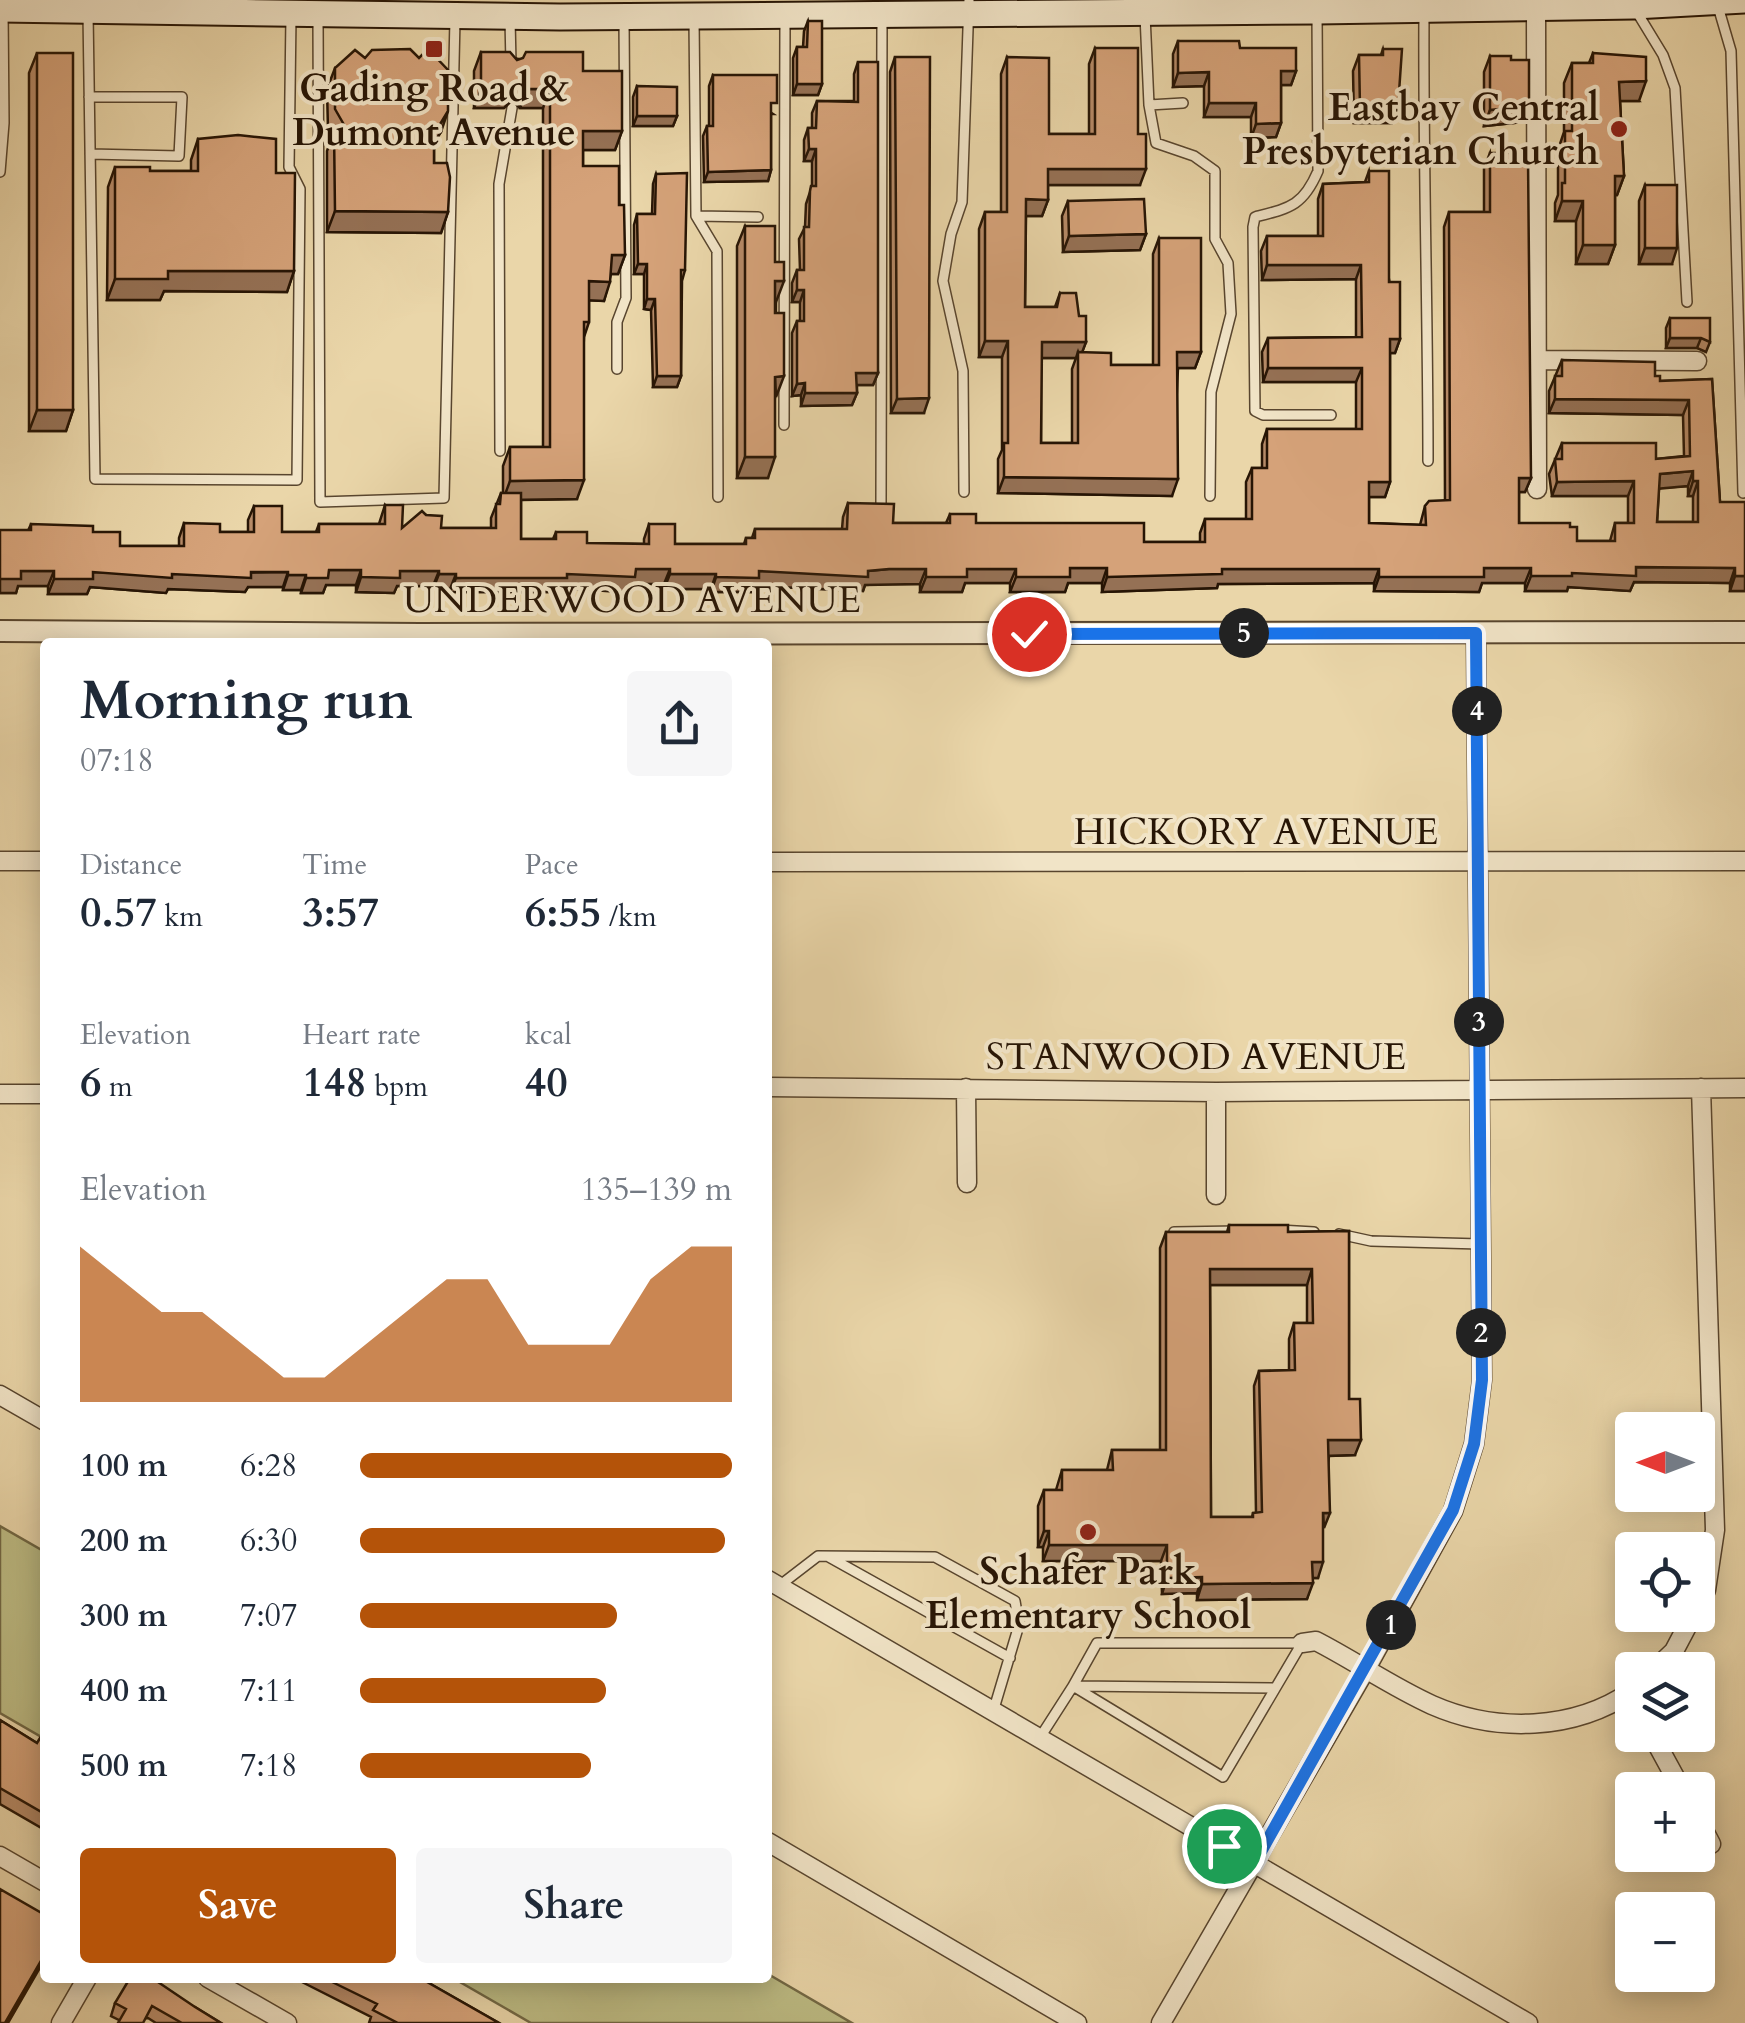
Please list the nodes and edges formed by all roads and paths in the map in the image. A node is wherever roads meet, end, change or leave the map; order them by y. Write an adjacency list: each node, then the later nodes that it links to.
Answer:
1 (1745, 0): 2 (main road)
2 (1716, 1): 7 (main road); 45 (lane)
3 (52, 5): 13 (main road); 15 (main road)
4 (244, 6): 15 (main road); 21 (main road)
5 (970, 6): 6 (main road); 9 (main road); 44 (lane)
6 (1014, 6): 20 (main road)
7 (1634, 6): 10 (main road); 35 (lane)
8 (352, 7): 16 (main road); 22 (main road)
9 (922, 7): 23 (main road)
10 (1536, 7): 12 (main road); 36 (street)
11 (757, 8): 17 (main road); 25 (main road)
12 (1424, 8): 19 (main road); 42 (lane)
13 (2, 9): 32 (lane)
14 (560, 9): 18 (main road); 24 (main road)
15 (88, 10): 27 (lane)
16 (460, 10): 22 (lane); 24 (main road)
17 (798, 10): 23 (main road); 40 (lane)
18 (640, 11): 25 (main road); 38 (lane)
19 (1317, 11): 20 (main road); 39 (lane)
20 (1145, 12): 29 (lane)
21 (291, 13): 22 (main road); 31 (lane)
22 (318, 14)
23 (882, 14): 48 (lane)
24 (510, 16): 26 (lane)
25 (694, 16): 33 (lane)
26 (511, 71)
27 (89, 97): 31 (lane); 31 (lane)
28 (1183, 103): 29 (lane)
29 (1150, 105): 47 (lane)
30 (512, 108): 41 (lane)
31 (90, 154)
32 (0, 172)
33 (696, 216): 34 (lane); 46 (lane)
34 (758, 217)
35 (1687, 302)
36 (1537, 360): 37 (street); 43 (street)
37 (1697, 362)
38 (617, 369)
39 (1332, 415)
40 (784, 425)
41 (500, 451)
42 (1428, 461)
43 (1537, 489)
44 (964, 492)
45 (1743, 493)
46 (718, 496)
47 (1210, 496)
48 (882, 504)
49 (0, 631): 52 (street, UNDERWOOD AVENUE)
50 (1745, 632): 51 (street, UNDERWOOD AVENUE)
51 (1476, 633): 52 (street, UNDERWOOD AVENUE); 57 (street)
52 (451, 638)
53 (1745, 861): 57 (street, HICKORY AVENUE)
54 (0, 862): 55 (street)
55 (40, 862)
56 (772, 862): 57 (street, HICKORY AVENUE)
57 (1479, 864): 62 (street)
58 (772, 1086): 59 (street, STANWOOD AVENUE)
59 (966, 1088): 63 (street, STANWOOD AVENUE); 66 (street)
60 (1701, 1088): 61 (street, STANWOOD AVENUE); 62 (street, STANWOOD AVENUE); 74 (street)
61 (1745, 1088)
62 (1479, 1089): 63 (street, STANWOOD AVENUE); 71 (street)
63 (1216, 1092): 67 (street)
64 (0, 1094): 65 (street)
65 (40, 1094)
66 (967, 1183)
67 (1216, 1194)
68 (1270, 1230): 71 (lane)
69 (1250, 1231): 70 (lane)
70 (1174, 1232)
71 (1480, 1244): 79 (street)
72 (0, 1395): 73 (street)
73 (40, 1419)
74 (1715, 1532)
75 (827, 1556): 76 (lane); 78 (lane); 78 (lane)
76 (773, 1583): 83 (street)
77 (1302, 1643): 79 (street); 80 (lane); 81 (lane)
78 (1010, 1658): 83 (lane)
79 (1367, 1667): 82 (street); 87 (street)
80 (1074, 1686): 81 (lane); 81 (lane); 84 (lane)
81 (1276, 1688)
82 (1615, 1702)
83 (993, 1712): 84 (street)
84 (1039, 1739): 87 (street)
85 (772, 1844): 93 (street)
86 (0, 1856): 88 (street)
87 (1254, 1864): 94 (street); 95 (street)
88 (40, 1879)
89 (84, 1983): 91 (street)
90 (217, 1983): 92 (street)
91 (60, 2023)
92 (287, 2023)
93 (1077, 2023)
94 (1160, 2023)
95 (1528, 2023)

